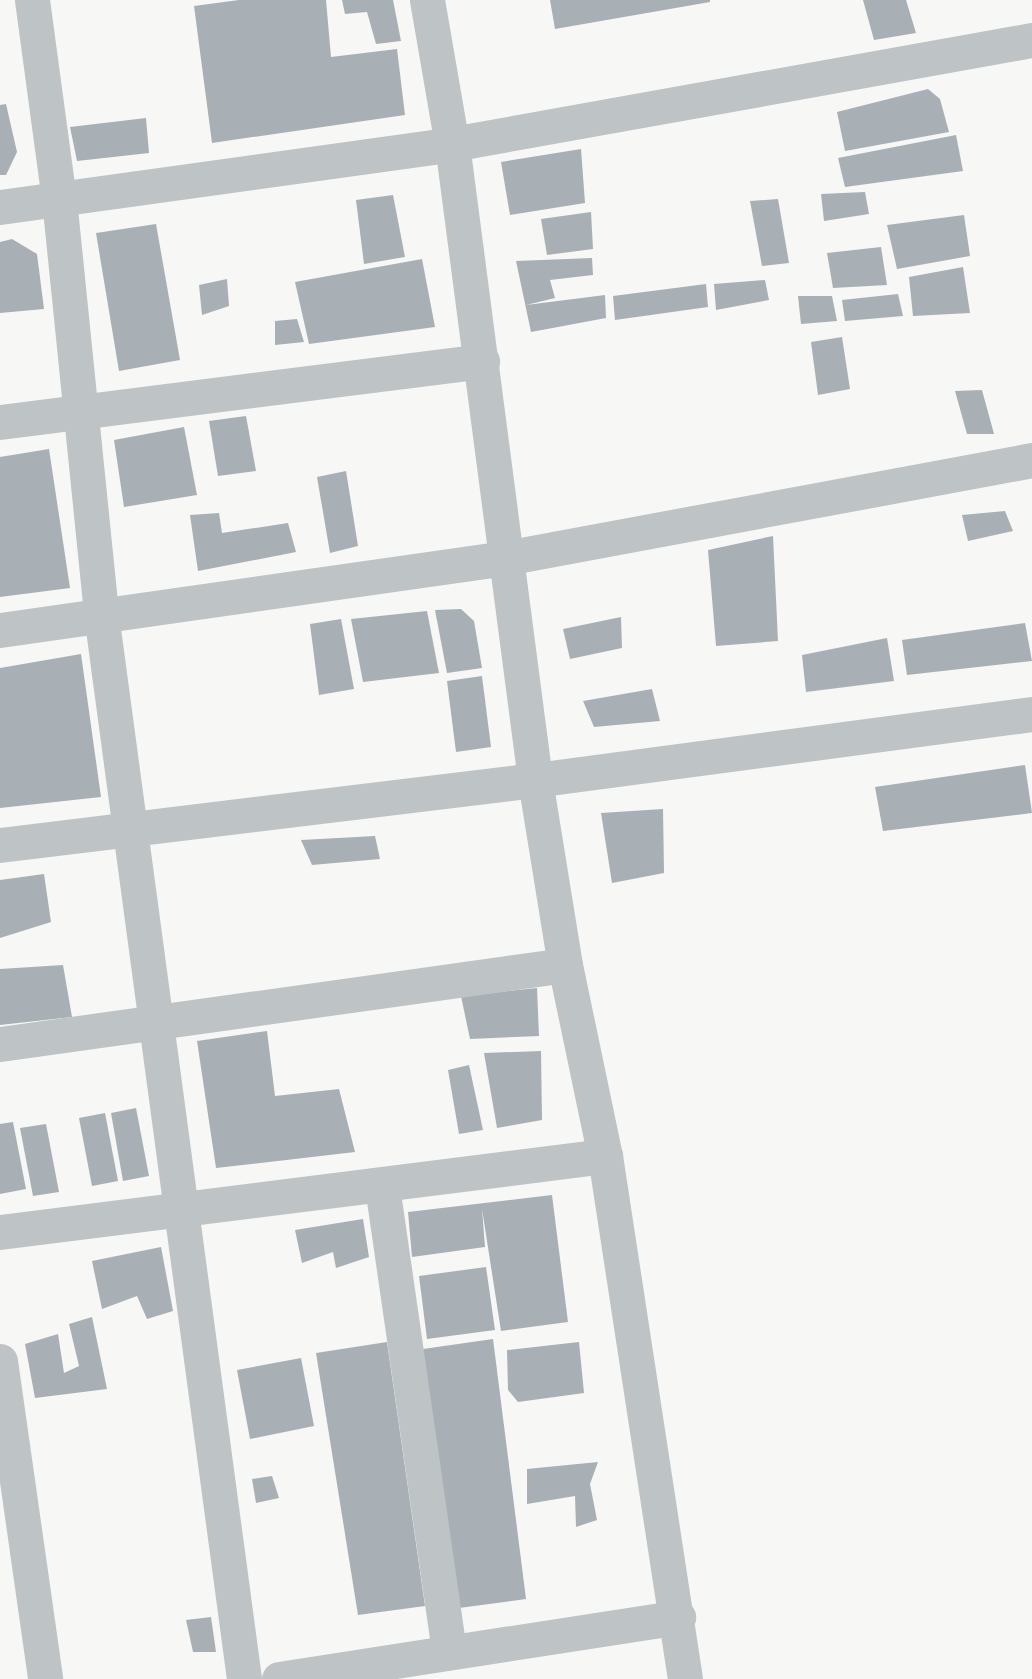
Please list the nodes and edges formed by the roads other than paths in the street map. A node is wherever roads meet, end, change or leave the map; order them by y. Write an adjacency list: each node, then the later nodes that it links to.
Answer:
1 (32, 0): 5 (street)
2 (427, 0): 4 (street)
3 (1032, 40): 4 (street)
4 (453, 144): 5 (street); 7 (street)
5 (59, 199): 6 (street); 8 (street)
6 (0, 208)
7 (482, 361): 8 (street); 11 (street)
8 (82, 411): 9 (street); 12 (street)
9 (0, 422)
10 (1032, 460): 11 (street)
11 (505, 558): 12 (street); 15 (street)
12 (101, 614): 13 (street); 16 (street)
13 (0, 630)
14 (1032, 713): 15 (street)
15 (535, 780): 16 (street); 18 (street)
16 (129, 829): 17 (street); 19 (street)
17 (0, 845)
18 (565, 965): 19 (street); 21 (street)
19 (156, 1022): 20 (street); 23 (street)
20 (0, 1044)
21 (605, 1156): 22 (street); 26 (street)
22 (382, 1186): 23 (street); 27 (street)
23 (183, 1212): 24 (street); 29 (street)
24 (0, 1232)
25 (0, 1361): 28 (street)
26 (678, 1616): 27 (street); 31 (street)
27 (449, 1652): 30 (street)
28 (45, 1679)
29 (244, 1679)
30 (279, 1679)
31 (685, 1679)

